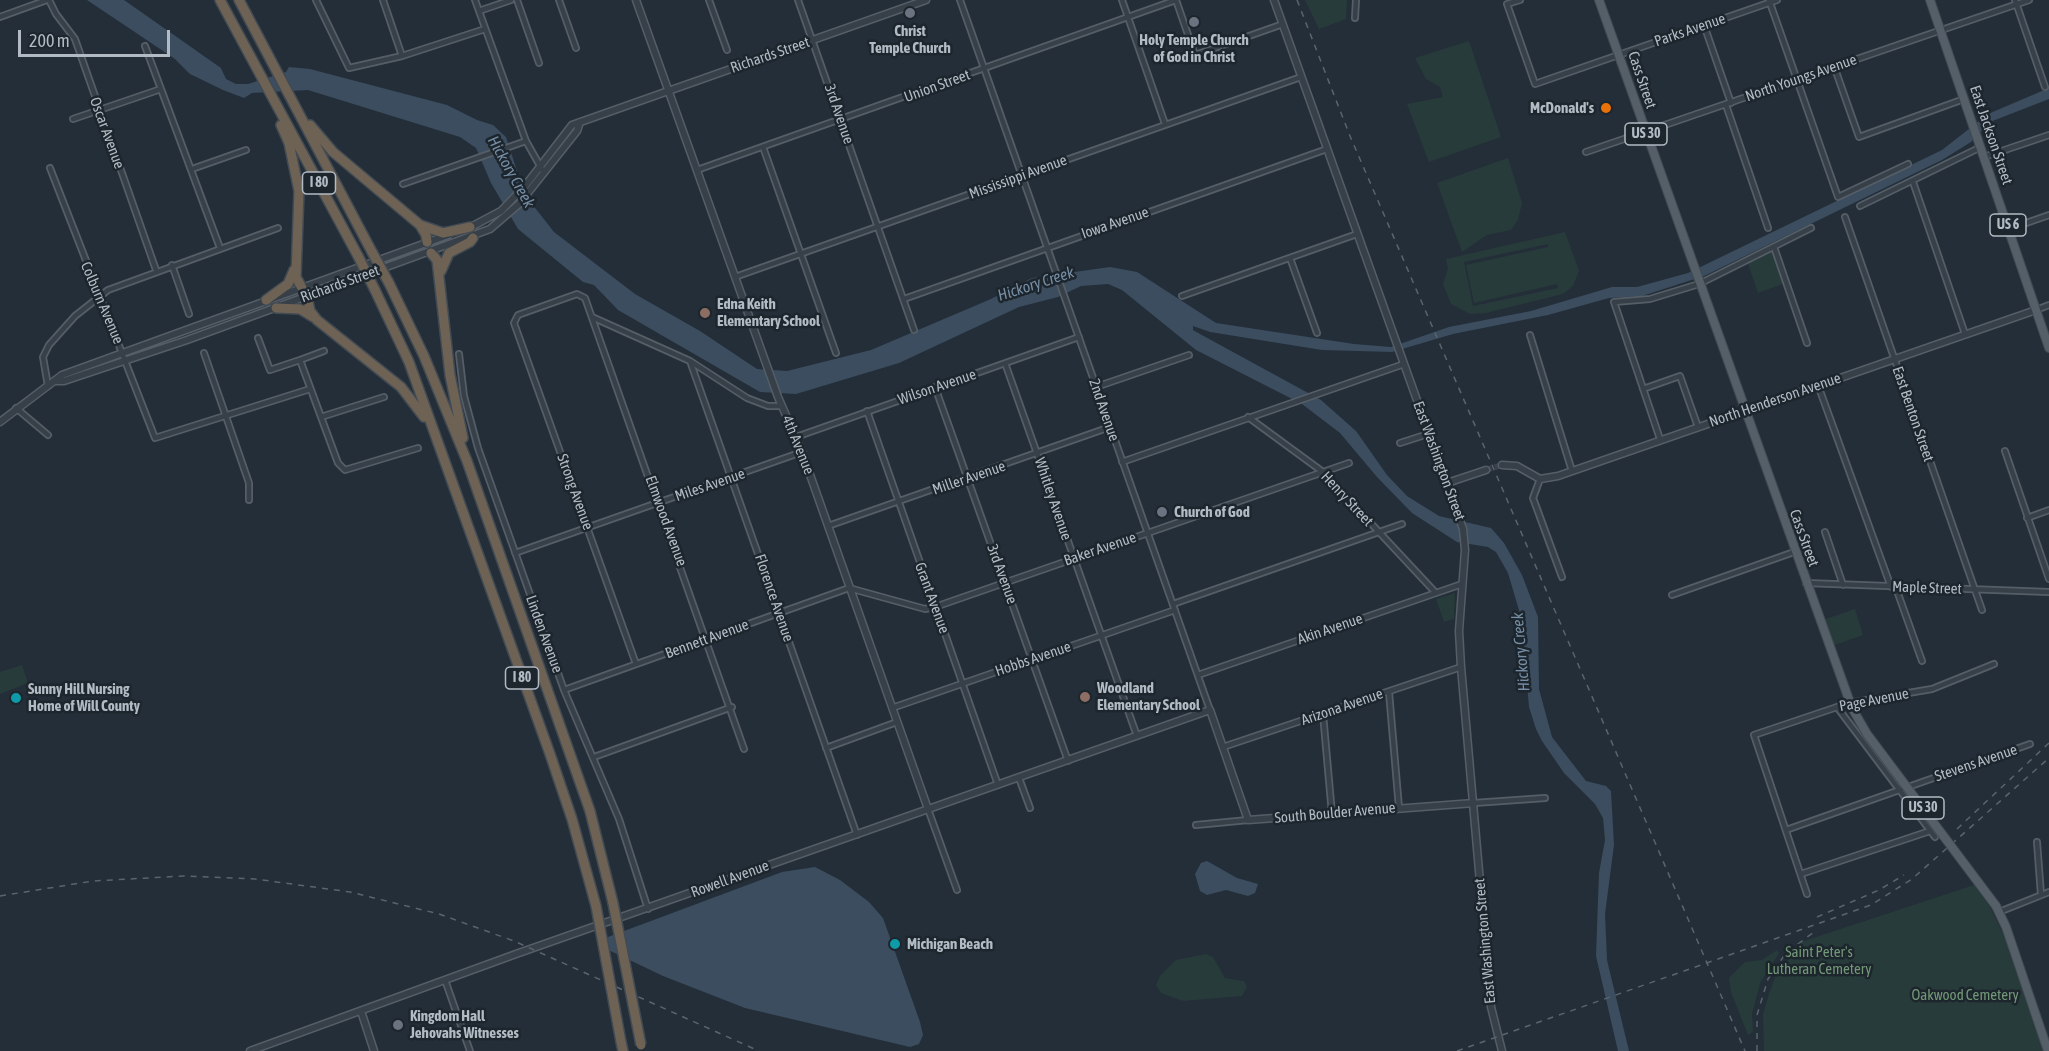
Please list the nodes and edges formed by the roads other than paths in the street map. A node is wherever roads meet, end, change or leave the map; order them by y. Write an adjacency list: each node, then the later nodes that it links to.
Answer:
1 (48, 0): 27 (street); 51 (street, Oscar Avenue)
2 (220, 0): 52 (highway, I 80)
3 (238, 0): 50 (highway, I 80)
4 (316, 0): 39 (street)
5 (383, 0): 39 (street)
6 (475, 0): 26 (street)
7 (511, 0): 26 (street)
8 (517, 0): 40 (street)
9 (559, 0): 36 (street)
10 (636, 0): 47 (street, 4th Avenue)
11 (709, 0): 37 (street)
12 (798, 0): 34 (street, 3rd Avenue)
13 (926, 0): 34 (street, Richards Street)
14 (960, 0): 42 (street, 2nd Avenue)
15 (1122, 0): 28 (street)
16 (1176, 0): 28 (street, Union Street); 30 (street)
17 (1274, 0): 30 (street, East Washington Street)
18 (1356, 0): 29 (street)
19 (1520, 0): 38 (street, Parks Avenue)
20 (1599, 0): 38 (main road, Cass Street / US 30)
21 (1777, 0): 24 (street, Parks Avenue)
22 (1930, 0): 33 (main road, East Jackson Street / US 6)
23 (2029, 0): 25 (street, North Youngs Avenue)
24 (1769, 1): 31 (street, Parks Avenue); 44 (street)
25 (2016, 2): 33 (street, North Youngs Avenue); 45 (street)
26 (479, 11): 32 (street)
27 (0, 17)
28 (1128, 17): 42 (street, Union Street); 56 (street)
29 (1355, 18)
30 (1283, 24): 43 (street, East Washington Street)
31 (1704, 25): 38 (street, Parks Avenue); 49 (street)
32 (485, 29): 39 (street); 59 (street)
33 (1940, 30): 41 (street, North Youngs Avenue); 48 (main road, East Jackson Street / US 6)
34 (813, 40): 47 (street, Richards Street); 54 (street, 3rd Avenue)
35 (145, 46): 46 (street)
36 (576, 48)
37 (727, 50)
38 (1619, 55): 57 (main road, Cass Street / US 30)
39 (402, 56)
40 (539, 63)
41 (1834, 66): 44 (street, North Youngs Avenue); 48 (street)
42 (984, 69): 54 (street, Union Street); 72 (street, 2nd Avenue)
43 (1301, 77): 56 (street, Mississippi Avenue); 62 (street, East Washington Street)
44 (1797, 80): 49 (street, North Youngs Avenue); 66 (street)
45 (2045, 87)
46 (161, 89): 51 (street); 69 (street)
47 (668, 91): 55 (street, Richards Street); 70 (street, 4th Avenue)
48 (1964, 99): 60 (main road, East Jackson Street / US 6)
49 (1728, 104): 57 (street, North Youngs Avenue); 82 (street)
50 (297, 109): 78 (highway); 159 (highway, I 80, bridge)
51 (98, 110): 53 (street); 96 (street, Oscar Avenue)
52 (279, 111): 95 (highway); 155 (highway, I 80, bridge)
53 (73, 119)
54 (840, 120): 61 (street, Union Street); 79 (street, 3rd Avenue)
55 (580, 122): 67 (street, Richards Street); 71 (street, Richards Street)
56 (1165, 124): 72 (street, Mississippi Avenue)
57 (1646, 133): 64 (street, North Youngs Avenue); 99 (main road, Cass Street / US 30)
58 (2049, 135): 65 (street)
59 (526, 141): 67 (street); 74 (street)
60 (1979, 144): 65 (main road, East Jackson Street / US 6); 73 (street)
61 (763, 147): 70 (street, Union Street); 91 (street)
62 (1327, 149): 85 (street, East Washington Street); 88 (street, Iowa Avenue)
63 (246, 150): 69 (street)
64 (1586, 152)
65 (1984, 157): 84 (main road, East Jackson Street / US 6)
66 (1908, 164)
67 (539, 166): 71 (street); 80 (street, Richards Street)
68 (50, 168): 102 (street, Colburn Avenue)
69 (192, 169): 90 (street)
70 (697, 170): 97 (street, 4th Avenue)
71 (544, 173): 86 (street, Richards Street)
72 (1022, 176): 79 (street, Mississippi Avenue); 88 (street, 2nd Avenue)
73 (1912, 182): 75 (street); 115 (street)
74 (403, 184)
75 (1860, 206)
76 (2049, 215): 84 (street)
77 (1845, 217): 127 (street, East Benton Street)
78 (420, 225): 80 (highway); 87 (highway)
79 (879, 226): 91 (street, Mississippi Avenue); 104 (street, 3rd Avenue)
80 (470, 227): 87 (street, Richards Street)
81 (278, 228): 90 (street)
82 (1768, 228)
83 (1811, 228): 89 (street)
84 (2009, 229): 108 (main road, East Jackson Street / US 6)
85 (1357, 234): 93 (street); 131 (street, East Washington Street)
86 (473, 238): 92 (street, Richards Street); 98 (highway)
87 (427, 242): 92 (street); 100 (street, Richards Street)
88 (1047, 247): 104 (street, Iowa Avenue); 117 (street, 2nd Avenue)
89 (1774, 247): 99 (street); 119 (street)
90 (220, 248): 94 (street)
91 (801, 252): 97 (street, Mississippi Avenue); 123 (street)
92 (430, 253): 98 (highway); 103 (street, Richards Street)
93 (1290, 258): 101 (street); 114 (street)
94 (172, 265): 96 (street); 109 (street)
95 (296, 265): 100 (highway); 105 (highway)
96 (156, 270): 102 (street)
97 (735, 276): 139 (street, 4th Avenue)
98 (438, 282): 159 (highway)
99 (1699, 284): 137 (street); 142 (main road, Cass Street / US 30)
100 (302, 288): 103 (street); 105 (street, Richards Street)
101 (1182, 296)
102 (99, 297): 126 (street, Colburn Avenue); 133 (street)
103 (307, 297): 107 (street, Richards Street); 112 (highway)
104 (903, 299): 113 (street, 3rd Avenue)
105 (266, 300): 126 (street, Richards Street)
106 (2049, 305): 108 (street, North Henderson Avenue)
107 (276, 308): 112 (highway); 126 (street, Richards Street)
108 (2036, 310): 115 (street, North Henderson Avenue); 120 (main road, East Jackson Street / US 6)
109 (189, 314)
110 (592, 317): 111 (street, Elmwood Avenue); 129 (street); 171 (street, Elmwood Avenue)
111 (514, 319): 177 (street, Strong Avenue)
112 (318, 320): 155 (highway)
113 (914, 330)
114 (1317, 333)
115 (1965, 334): 127 (street, North Henderson Avenue)
116 (1530, 335): 164 (street)
117 (1079, 337): 130 (street, Wilson Avenue); 135 (street, 2nd Avenue)
118 (258, 338): 128 (street)
119 (1807, 343)
120 (2049, 348)
121 (324, 351): 128 (street)
122 (204, 353): 143 (street)
123 (836, 353)
124 (459, 354): 182 (street, Linden Avenue)
125 (1190, 355): 135 (street)
126 (124, 357): 133 (street, Richards Street); 143 (street, Colburn Avenue)
127 (1894, 359): 132 (street, North Henderson Avenue); 192 (street, East Benton Street)
128 (300, 360): 136 (street)
129 (690, 361): 139 (street); 166 (street, Florence Avenue)
130 (1005, 363): 134 (street, Wilson Avenue); 158 (street, Whitley Avenue)
131 (1404, 364): 145 (street); 149 (street, East Washington Street)
132 (1818, 385): 142 (street, North Henderson Avenue); 190 (street)
133 (48, 386): 140 (street, Richards Street)
134 (935, 387): 141 (street, Wilson Avenue); 167 (street, 3rd Avenue)
135 (1096, 387): 148 (street, 2nd Avenue)
136 (310, 389): 143 (street); 144 (street)
137 (1643, 389): 147 (street); 152 (street)
138 (384, 396): 144 (street)
139 (782, 405): 151 (street, 4th Avenue)
140 (16, 408): 146 (street, Richards Street); 150 (street)
141 (867, 411): 151 (street, Wilson Avenue); 172 (street, Grant Avenue)
142 (1744, 411): 147 (street, North Henderson Avenue); 181 (main road, Cass Street / US 30)
143 (225, 416): 170 (street)
144 (321, 417): 154 (street)
145 (1248, 417): 160 (street); 165 (street, Henry Street)
146 (0, 422)
147 (1698, 427): 152 (street, North Henderson Avenue)
148 (1110, 428): 158 (street, Miller Avenue); 160 (street, 2nd Avenue)
149 (1428, 434): 153 (street); 169 (street, East Washington Street)
150 (48, 435)
151 (796, 437): 157 (street, 4th Avenue)
152 (1660, 439): 164 (street, North Henderson Avenue)
153 (1400, 443)
154 (418, 447)
155 (441, 451): 250 (highway, I 80, bridge)
156 (2005, 451): 174 (street)
157 (802, 452): 166 (street, Miles Avenue); 176 (street, 4th Avenue)
158 (1037, 453): 167 (street, Miller Avenue); 183 (street, Whitley Avenue)
159 (467, 461): 251 (highway, I 80, bridge)
160 (1122, 462): 180 (street, 2nd Avenue)
161 (1349, 463): 165 (street, Baker Avenue)
162 (1502, 465): 168 (street)
163 (1486, 470): 169 (street)
164 (1572, 471): 168 (street, North Henderson Avenue)
165 (1323, 472): 178 (street, Henry Street); 180 (street, Baker Avenue)
166 (731, 478): 171 (street, Miles Avenue); 199 (street, Florence Avenue)
167 (968, 478): 172 (street, Miller Avenue); 186 (street, 3rd Avenue)
168 (1540, 478): 184 (street)
169 (1447, 483): 187 (street, East Washington Street)
170 (249, 500)
171 (659, 502): 177 (street, Miles Avenue); 201 (street, Elmwood Avenue)
172 (898, 502): 176 (street, Miller Avenue); 196 (street, Grant Avenue)
173 (2049, 510): 174 (street)
174 (2027, 518): 185 (street)
175 (1402, 524): 178 (street, Hobbs Avenue)
176 (828, 526): 191 (street, 4th Avenue)
177 (588, 527): 182 (street, Miles Avenue); 204 (street, Strong Avenue)
178 (1378, 532): 193 (street, Henry Street); 197 (street, Hobbs Avenue)
179 (1825, 532): 189 (street)
180 (1148, 533): 183 (street, Baker Avenue); 197 (street, 2nd Avenue)
181 (1794, 552): 188 (main road, Cass Street / US 30); 195 (street)
182 (515, 553): 209 (street, Linden Avenue)
183 (1074, 559): 186 (street, Baker Avenue); 200 (street, Whitley Avenue)
184 (1562, 577)
185 (2049, 579)
186 (1005, 582): 196 (street, Baker Avenue); 202 (street, 3rd Avenue)
187 (1462, 584): 193 (street, Akin Avenue); 206 (street, East Washington Street)
188 (1806, 584): 189 (street, Maple Street); 211 (main road, Cass Street / US 30)
189 (1843, 585): 190 (street, Maple Street)
190 (1894, 587): 192 (street, Maple Street); 203 (street)
191 (849, 588): 196 (street, Baker Avenue); 199 (street, Bennett Avenue); 214 (street, 4th Avenue)
192 (1974, 590): 194 (street, Maple Street); 198 (street, East Benton Street)
193 (1435, 592): 207 (street, Akin Avenue)
194 (2049, 592)
195 (1672, 595)
196 (935, 607): 208 (street, Grant Avenue)
197 (1174, 607): 200 (street, Hobbs Avenue); 207 (street, 2nd Avenue)
198 (1982, 610)
199 (779, 613): 201 (street, Bennett Avenue); 221 (street, Florence Avenue)
200 (1101, 635): 202 (street, Hobbs Avenue); 218 (street, Whitley Avenue)
201 (708, 639): 204 (street, Bennett Avenue); 212 (street, Elmwood Avenue)
202 (1032, 660): 208 (street, Hobbs Avenue); 224 (street, 3rd Avenue)
203 (1922, 661)
204 (636, 664): 209 (street, Bennett Avenue)
205 (1994, 664): 211 (street, Page Avenue)
206 (1461, 667): 210 (street, Arizona Avenue); 229 (street, East Washington Street)
207 (1198, 675): 215 (street, 2nd Avenue)
208 (962, 684): 214 (street, Hobbs Avenue); 226 (street, Grant Avenue)
209 (564, 690): 223 (street, Linden Avenue)
210 (1389, 692): 216 (street, Arizona Avenue); 231 (street)
211 (1850, 705): 213 (street, Page Avenue); 247 (main road, Cass Street / US 30, bridge)
212 (732, 707): 222 (street, Elmwood Avenue); 223 (street)
213 (1837, 707): 227 (street); 236 (street, Page Avenue)
214 (892, 708): 217 (street, 4th Avenue)
215 (1210, 710): 218 (street, Rowell Avenue); 220 (street, 2nd Avenue)
216 (1323, 714): 220 (street, Arizona Avenue); 233 (street)
217 (897, 722): 221 (street); 232 (street, 4th Avenue)
218 (1137, 736): 224 (street, Rowell Avenue)
219 (2030, 744): 227 (street, Stevens Avenue)
220 (1223, 747): 234 (street, 2nd Avenue)
221 (826, 748): 238 (street, Florence Avenue)
222 (744, 749)
223 (594, 757): 246 (street, Linden Avenue)
224 (1068, 761): 225 (street, Rowell Avenue)
225 (1019, 777): 226 (street, Rowell Avenue); 230 (street)
226 (998, 785): 232 (street, Rowell Avenue)
227 (1900, 790): 236 (street, Stevens Avenue); 237 (street)
228 (1545, 798): 229 (street)
229 (1474, 803): 231 (street, South Boulder Avenue); 256 (street, East Washington Street)
230 (1030, 808)
231 (1399, 808): 233 (street, South Boulder Avenue)
232 (928, 809): 238 (street, Rowell Avenue); 242 (street, 4th Avenue)
233 (1332, 814): 234 (street, South Boulder Avenue)
234 (1248, 820): 235 (street, South Boulder Avenue)
235 (1196, 825)
236 (1786, 830): 241 (street)
237 (1930, 831): 239 (street); 241 (street)
238 (857, 835): 246 (street, Rowell Avenue)
239 (1935, 837)
240 (2037, 842): 245 (street)
241 (1801, 874): 244 (street)
242 (957, 890)
243 (2049, 892): 245 (street)
244 (1807, 894)
245 (2041, 895): 247 (street)
246 (648, 909): 248 (street, Rowell Avenue)
247 (1998, 909): 252 (main road, Cass Street / US 30)
248 (445, 980): 249 (street, Rowell Avenue); 255 (street)
249 (361, 1011): 253 (street, Rowell Avenue); 254 (street)
250 (622, 1047)
251 (642, 1048)
252 (2048, 1048)
253 (250, 1051)
254 (374, 1051)
255 (470, 1051)
256 (1502, 1051)

